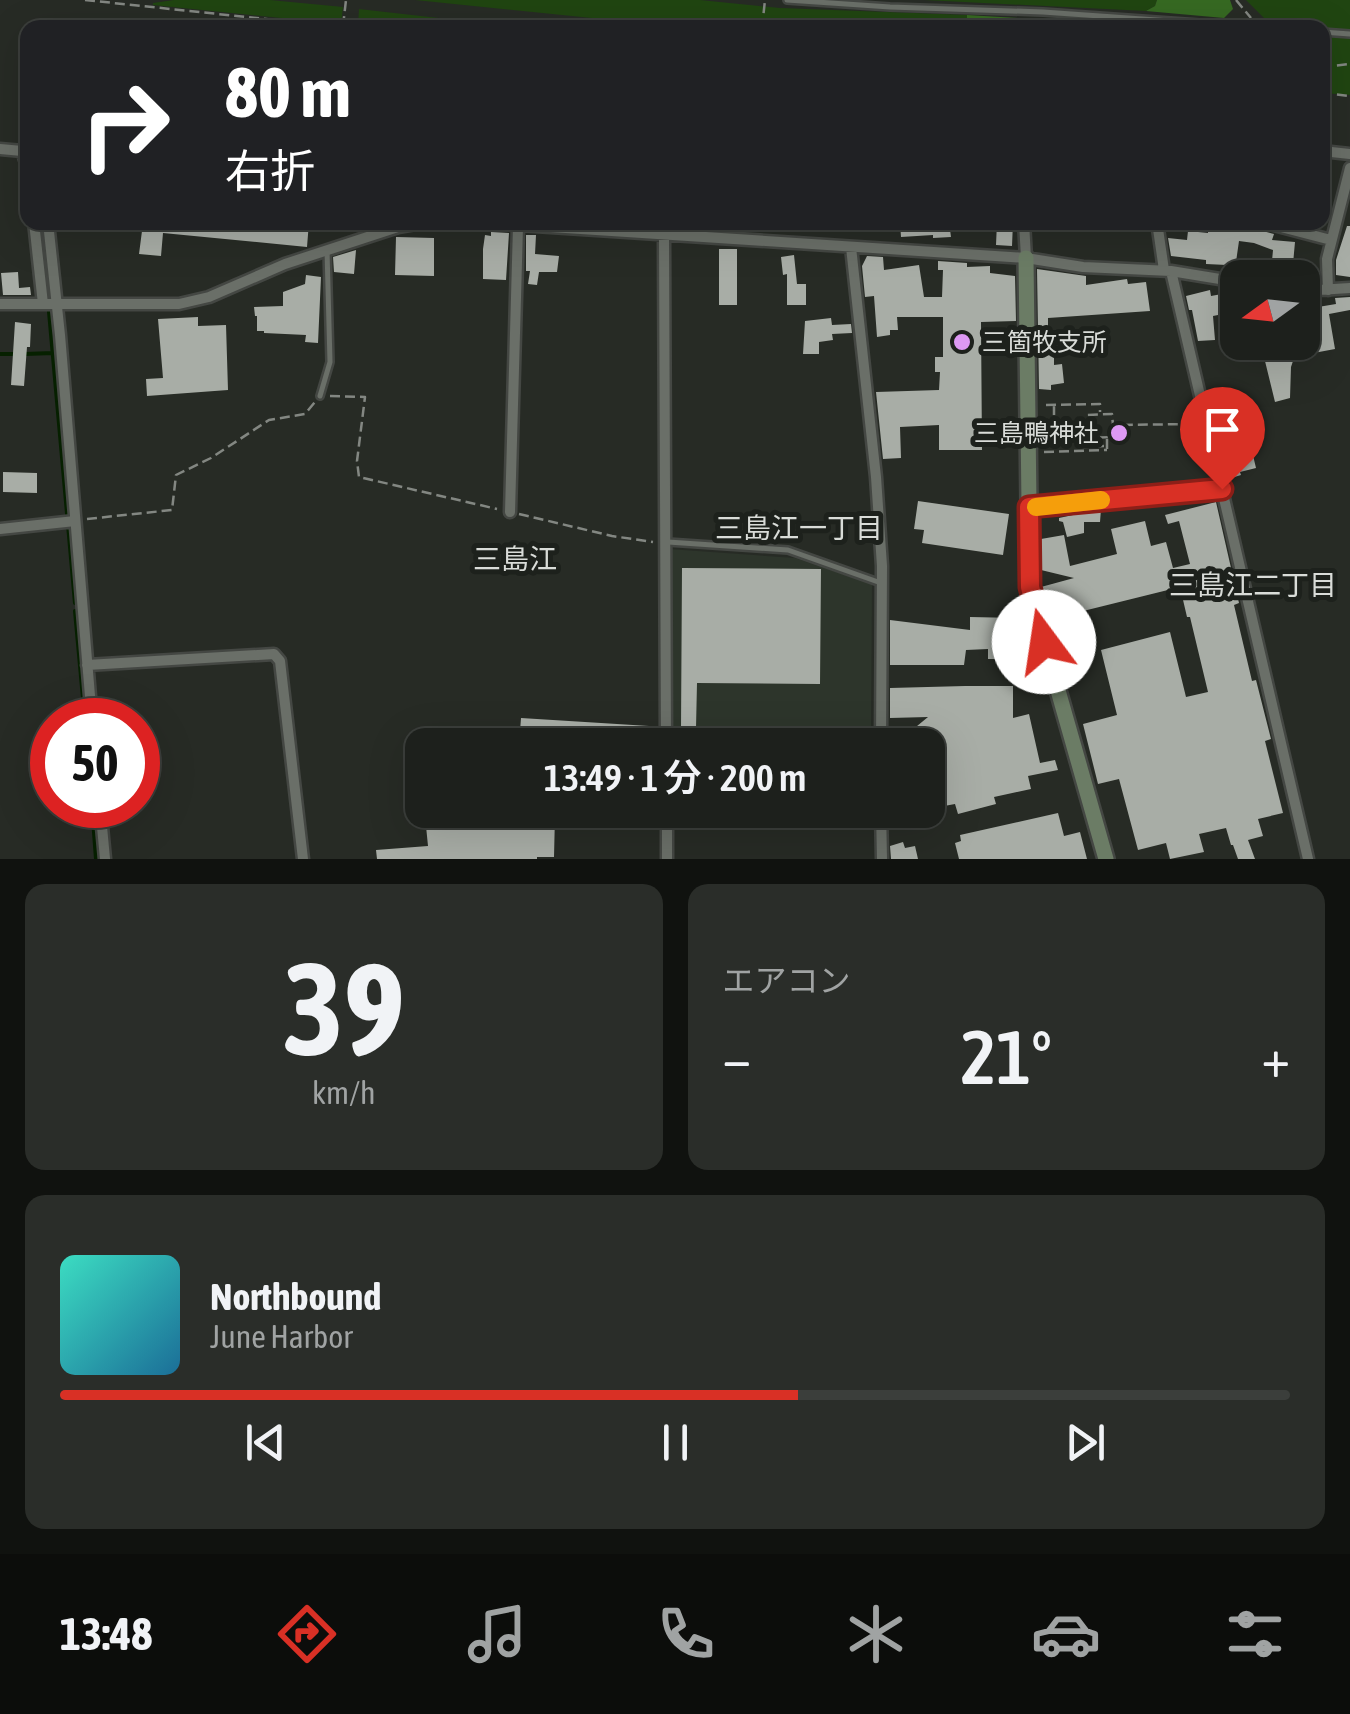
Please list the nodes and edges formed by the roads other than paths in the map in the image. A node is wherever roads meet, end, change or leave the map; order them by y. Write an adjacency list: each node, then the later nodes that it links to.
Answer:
1 (788, 0): 2 (lane)
2 (1166, 20)
3 (1350, 168): 13 (street)
4 (35, 230): 23 (street)
5 (48, 230): 23 (street)
6 (388, 230): 15 (street)
7 (518, 230): 27 (street)
8 (576, 230): 12 (street)
9 (1024, 230): 16 (street)
10 (1159, 230): 17 (street)
11 (1293, 230): 13 (street)
12 (664, 236): 14 (street); 30 (street)
13 (1331, 240): 21 (street)
14 (851, 247): 16 (street); 31 (street)
15 (327, 249): 23 (street); 24 (lane)
16 (1026, 258): 17 (street); 26 (main road)
17 (1168, 271): 18 (street); 25 (street)
18 (1220, 279)
19 (1350, 288): 21 (street)
20 (1320, 290): 21 (street)
21 (1328, 290)
22 (0, 304): 23 (street)
23 (48, 304): 28 (street)
24 (320, 396)
25 (1222, 489): 26 (lane); 44 (street)
26 (1029, 507): 43 (main road)
27 (510, 512)
28 (75, 521): 29 (street); 32 (street)
29 (0, 528)
30 (665, 542): 31 (lane); 34 (street)
31 (882, 584): 35 (street)
32 (87, 664): 33 (street); 40 (street)
33 (90, 698)
34 (666, 728)
35 (881, 728)
36 (102, 828): 39 (street)
37 (667, 828): 41 (street)
38 (881, 828): 42 (street)
39 (104, 859)
40 (303, 859)
41 (668, 859)
42 (882, 859)
43 (1106, 859)
44 (1308, 859)

